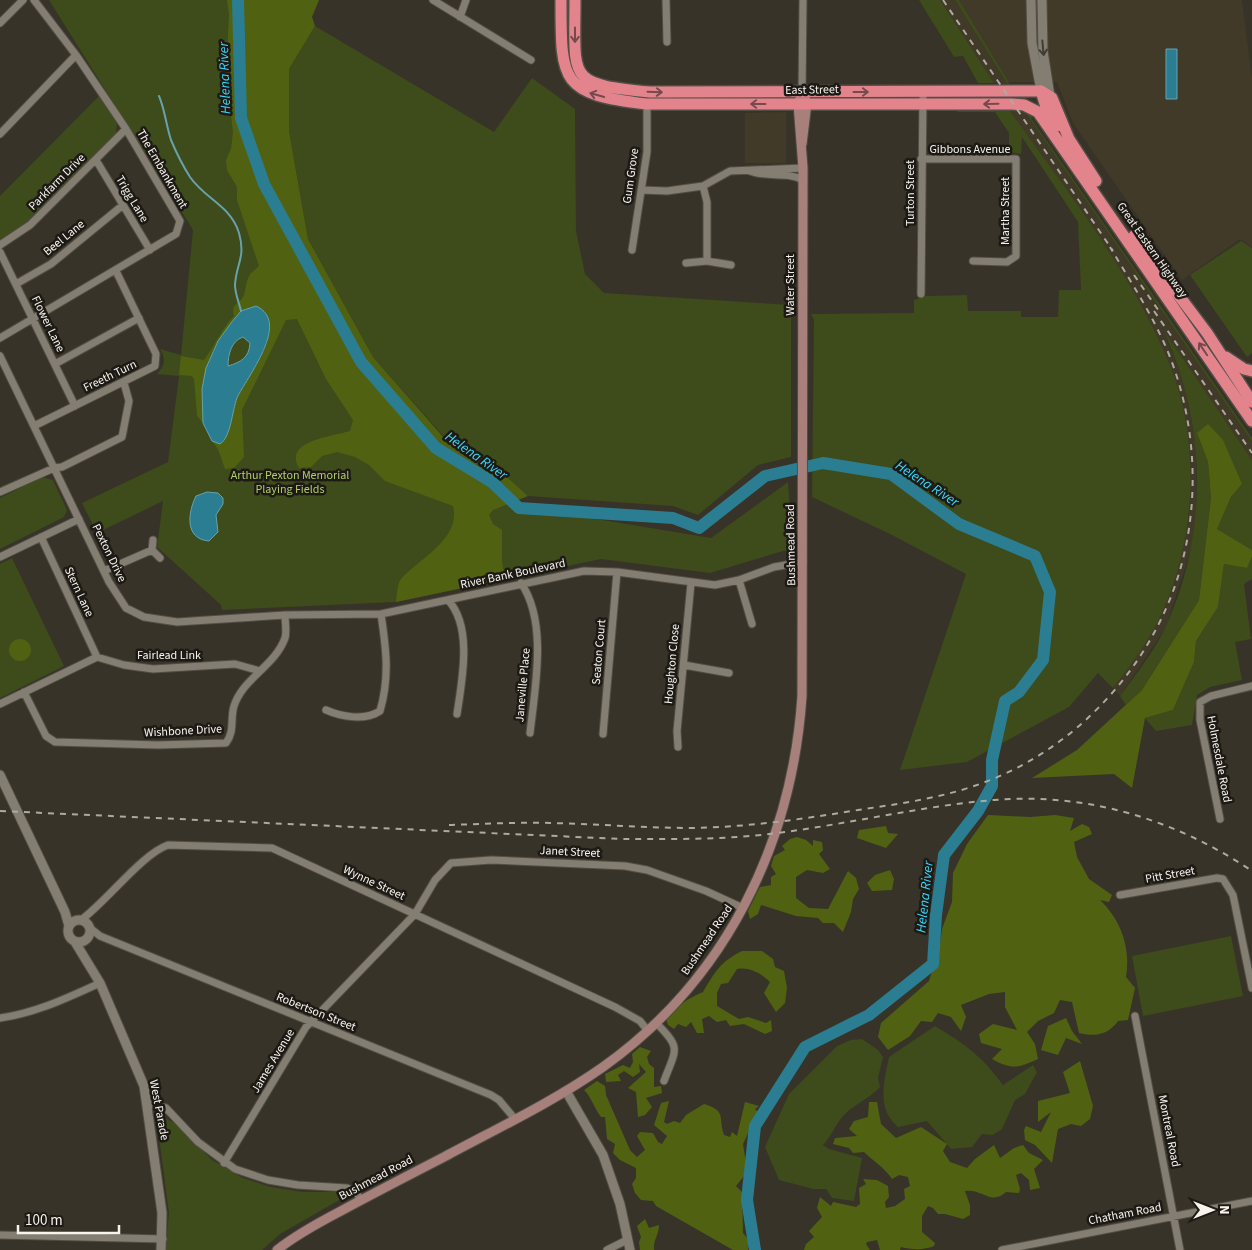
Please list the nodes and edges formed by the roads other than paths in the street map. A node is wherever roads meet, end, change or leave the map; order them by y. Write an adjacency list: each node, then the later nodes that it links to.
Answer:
1 (34, 0): 14 (street, The Embankment)
2 (433, 0): 11 (street)
3 (466, 0): 11 (street)
4 (561, 0): 19 (highway, East Street, one-way to 4)
5 (575, 0): 18 (highway, East Street, one-way to 18)
6 (666, 0): 13 (street)
7 (803, 0): 18 (street)
8 (1032, 0): 17 (street)
9 (1042, 0): 17 (street, one-way to 17)
10 (22, 1): 12 (street)
11 (460, 17): 15 (street)
12 (0, 23)
13 (666, 42)
14 (76, 55): 21 (street, The Embankment); 22 (street)
15 (531, 60)
16 (922, 92): 17 (highway, East Street); 18 (highway, East Street, one-way to 16); 20 (street, Turton Street)
17 (1046, 93): 23 (highway, Great Eastern Highway); 47 (highway, Great Eastern Highway)
18 (802, 100): 19 (highway, East Street, one-way to 19); 20 (highway, East Street); 27 (main road, Water Street)
19 (647, 104): 31 (street, Gum Grove)
20 (922, 105): 23 (highway, East Street, one-way to 20); 25 (street, Turton Street)
21 (126, 129): 24 (street, Parkfarm Drive); 34 (street, The Embankment)
22 (0, 134)
23 (1058, 138): 54 (highway, Great Eastern Highway, one-way to 23)
24 (96, 160): 32 (street, Trigg Lane); 33 (street, Parkfarm Drive)
25 (921, 160): 26 (street, Gibbons Avenue); 43 (street, Turton Street)
26 (1017, 162): 38 (street, Martha Street)
27 (802, 168): 28 (street); 29 (main road, Water Street)
28 (750, 171): 29 (street); 30 (street)
29 (802, 180): 55 (main road, Water Street)
30 (703, 186): 31 (street); 37 (street)
31 (641, 190): 35 (street, Gum Grove)
32 (123, 205): 34 (street, Trigg Lane); 42 (street, Beel Lane)
33 (0, 245)
34 (150, 250): 41 (street, The Embankment)
35 (632, 250)
36 (0, 252): 42 (street, Flower Lane)
37 (707, 261): 39 (street); 40 (street)
38 (973, 261)
39 (686, 263)
40 (731, 265)
41 (116, 270): 44 (street, Freeth Turn); 45 (street, The Embankment)
42 (16, 284): 45 (street, Flower Lane)
43 (920, 294)
44 (139, 318): 49 (street); 51 (street, Freeth Turn)
45 (33, 320): 46 (street, The Embankment); 49 (street, Flower Lane)
46 (0, 338)
47 (1221, 353): 50 (highway); 52 (highway, Great Eastern Highway)
48 (0, 356): 56 (street, Pexton Drive)
49 (55, 364): 53 (street, Flower Lane)
50 (1252, 371)
51 (124, 383): 53 (street, Freeth Turn); 57 (street)
52 (1252, 402)
53 (75, 406): 56 (street, Freeth Turn)
54 (1252, 421)
55 (803, 424): 65 (main road, Bushmead Road)
56 (34, 426): 57 (street, Pexton Drive)
57 (54, 468): 58 (street); 59 (street, Pexton Drive)
58 (0, 492)
59 (79, 518): 60 (street); 66 (street, Pexton Drive)
60 (41, 537): 63 (street); 75 (street, Stern Lane)
61 (153, 540): 62 (street)
62 (152, 550): 64 (street); 66 (street)
63 (0, 557)
64 (160, 558)
65 (803, 562): 68 (street, River Bank Boulevard); 90 (main road, Bushmead Road)
66 (104, 571): 73 (street, Pexton Drive)
67 (617, 572): 69 (street, River Bank Boulevard); 70 (street, River Bank Boulevard); 85 (street, Seaton Court)
68 (738, 580): 70 (street, River Bank Boulevard); 74 (street)
69 (521, 583): 71 (street, River Bank Boulevard); 84 (street, Janeville Place)
70 (691, 583): 76 (street, Houghton Close)
71 (448, 600): 72 (street, River Bank Boulevard); 83 (street)
72 (381, 614): 73 (street, Pexton Drive); 82 (street)
73 (285, 615): 77 (street, Wishbone Drive)
74 (752, 624)
75 (97, 657): 77 (street, Fairlead Link); 80 (street)
76 (684, 664): 78 (street); 86 (street, Houghton Close)
77 (260, 671): 80 (street, Wishbone Drive)
78 (729, 673)
79 (1252, 686): 88 (street, Holmesdale Road)
80 (24, 692): 81 (street)
81 (0, 704)
82 (326, 710)
83 (458, 714)
84 (530, 733)
85 (603, 734)
86 (678, 747)
87 (0, 775): 92 (street, West Parade)
88 (1220, 819)
89 (1120, 895): 96 (street, Pitt Street)
90 (743, 908): 91 (street, Janet Street); 100 (main road, Bushmead Road)
91 (415, 914): 92 (street, Wynne Street); 99 (street, James Avenue); 101 (street, Wynne Street)
92 (83, 928): 93 (street); 93 (street, West Parade); 94 (street, West Parade); 99 (street, Robertson Street)
93 (75, 942): 94 (street, West Parade)
94 (85, 956): 95 (street, West Parade)
95 (100, 983): 98 (street); 104 (street, West Parade)
96 (1252, 988)
97 (1135, 1016): 109 (street, Montreal Road)
98 (0, 1018)
99 (312, 1022): 105 (street, Robertson Street); 106 (street, James Avenue)
100 (656, 1023): 101 (main road, Bushmead Road); 102 (street)
101 (648, 1031): 103 (main road, Bushmead Road)
102 (664, 1081)
103 (566, 1091): 105 (main road, Bushmead Road); 112 (street)
104 (148, 1104): 106 (street); 111 (street, West Parade)
105 (515, 1119): 107 (main road, Bushmead Road)
106 (224, 1163): 107 (street)
107 (361, 1200): 114 (main road, Bushmead Road)
108 (1252, 1201): 109 (street, Chatham Road)
109 (1174, 1216): 117 (street, Chatham Road); 118 (street, Montreal Road)
110 (0, 1235): 111 (street)
111 (163, 1239): 113 (street, West Parade)
112 (628, 1240): 115 (street); 116 (street)
113 (161, 1250)
114 (277, 1250)
115 (607, 1250)
116 (630, 1250)
117 (1002, 1250)
118 (1180, 1250)

